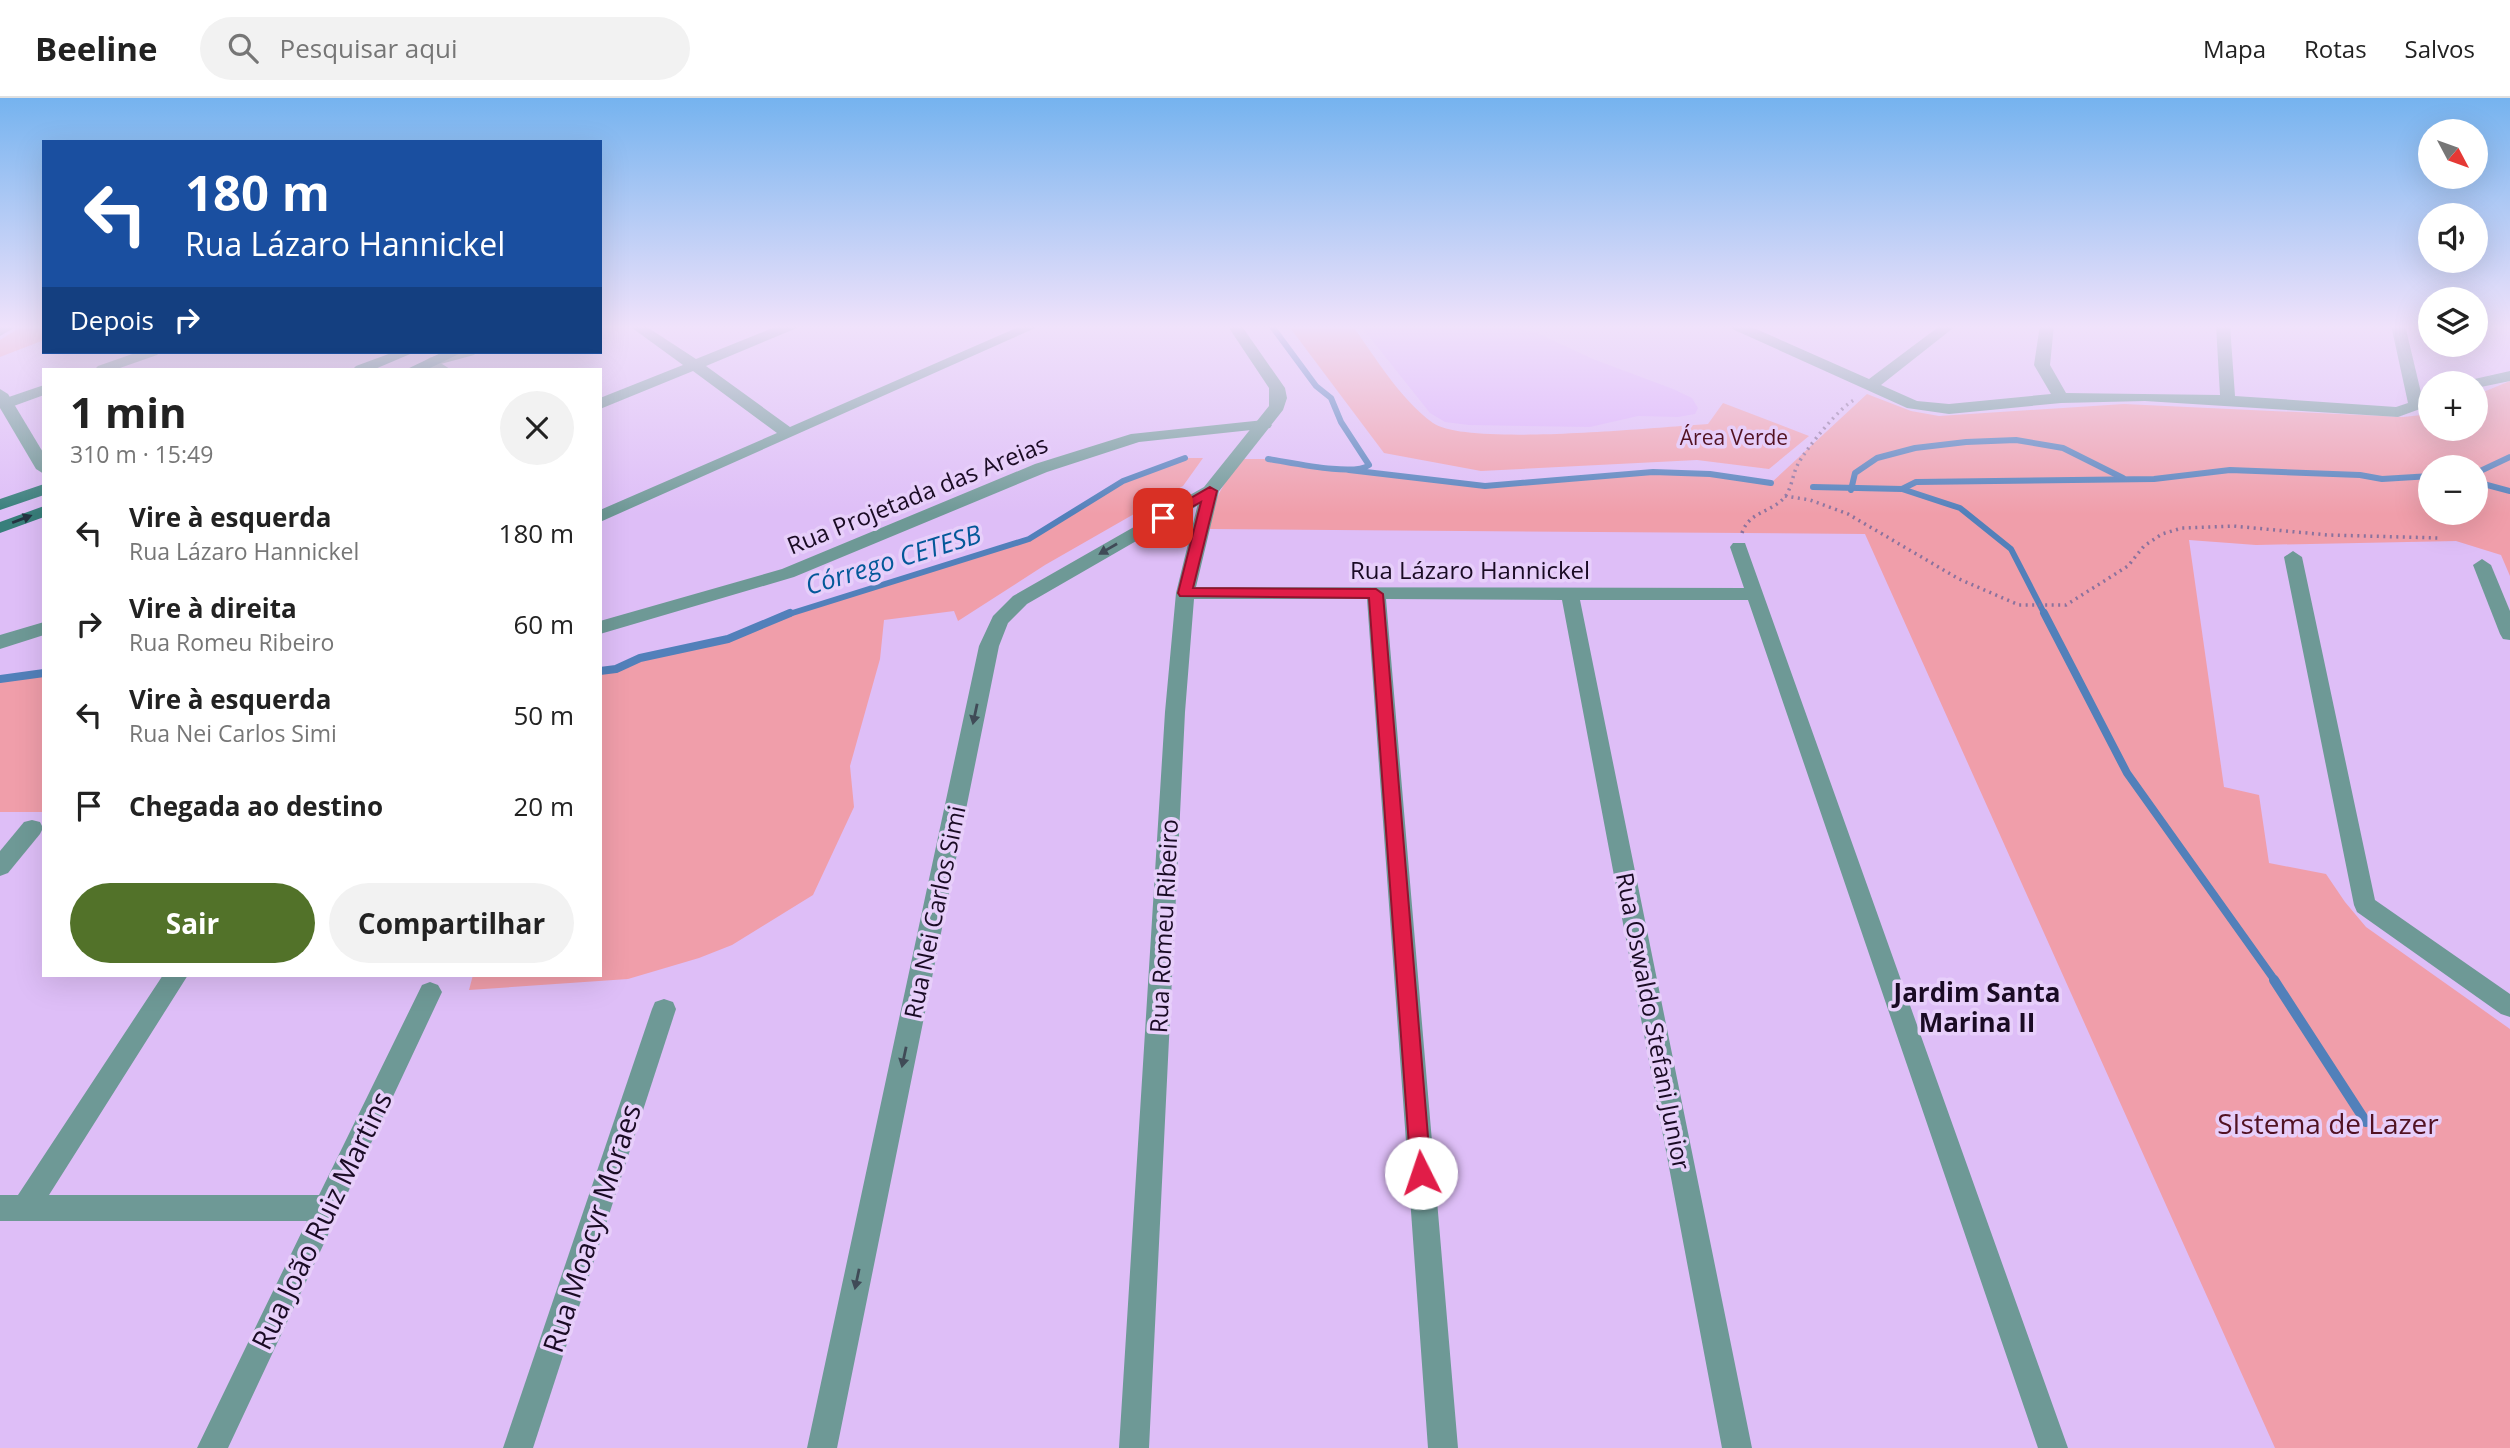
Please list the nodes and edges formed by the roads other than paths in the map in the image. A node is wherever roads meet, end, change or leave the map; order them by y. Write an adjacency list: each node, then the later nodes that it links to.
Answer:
1 (639, 388): 12 (street)
2 (726, 388): 15 (street)
3 (893, 388): 15 (street)
4 (1277, 388): 14 (street)
5 (1878, 388): 9 (street)
6 (2055, 388): 9 (street)
7 (2227, 388): 11 (street)
8 (42, 390): 10 (street)
9 (2061, 398): 11 (street)
10 (3, 399): 16 (street)
11 (2228, 402): 13 (street)
12 (602, 403)
13 (2418, 404)
14 (1264, 425): 17 (street, Rua Romeu Ribeiro); 30 (street, Rua Projetada das Areias)
15 (789, 434): 21 (street)
16 (42, 466)
17 (1213, 487): 26 (street, Rua Romeu Ribeiro); 44 (street, Rua Nei Carlos Simi, one-way to 44)
18 (42, 490): 19 (main road)
19 (0, 505)
20 (42, 512): 22 (main road, one-way to 20)
21 (602, 516)
22 (0, 528)
23 (1739, 547): 29 (street)
24 (2293, 557): 38 (street)
25 (2482, 565): 32 (street)
26 (1185, 593): 27 (street, Rua Lázaro Hannickel); 45 (street, Rua Romeu Ribeiro)
27 (1376, 594): 28 (street, Rua Lázaro Hannickel); 46 (street)
28 (1570, 594): 29 (street, Rua Lázaro Hannickel); 47 (street, Rua Oswaldo Stefani Junior)
29 (1755, 594): 48 (street)
30 (602, 627)
31 (42, 629): 33 (street)
32 (2510, 634)
33 (0, 642)
34 (32, 828): 35 (street)
35 (0, 867)
36 (175, 977): 40 (street)
37 (430, 992): 41 (street, Rua João Ruiz Martins)
38 (2510, 1006)
39 (664, 1009): 43 (street, Rua Moacyr Moraes)
40 (13, 1208): 41 (street)
41 (327, 1208): 42 (street, Rua João Ruiz Martins)
42 (212, 1448)
43 (518, 1448)
44 (822, 1448)
45 (1134, 1448)
46 (1443, 1448)
47 (1737, 1448)
48 (2053, 1448)

